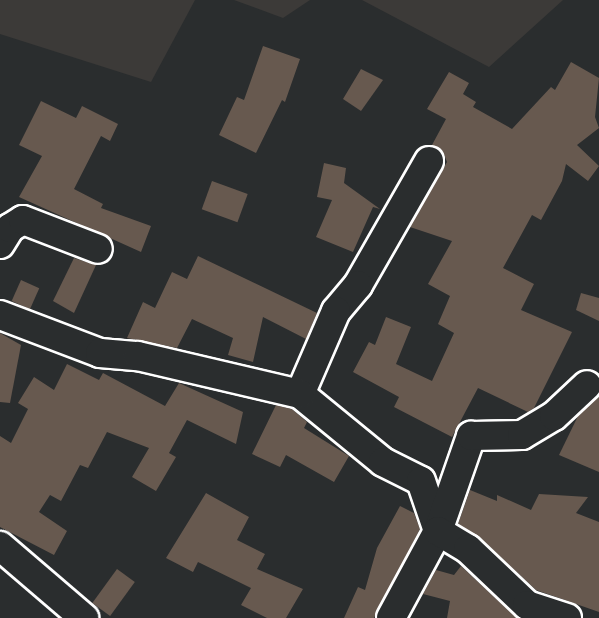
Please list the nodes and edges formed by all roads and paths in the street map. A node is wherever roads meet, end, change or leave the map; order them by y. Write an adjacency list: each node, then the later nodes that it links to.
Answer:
1 (429, 161): 6 (street)
2 (0, 244): 3 (street)
3 (98, 249)
4 (0, 316): 6 (street)
5 (587, 385): 7 (street)
6 (300, 394): 7 (street)
7 (438, 531): 10 (street); 11 (street)
8 (0, 546): 9 (street)
9 (84, 618)
10 (391, 618)
11 (567, 618)

